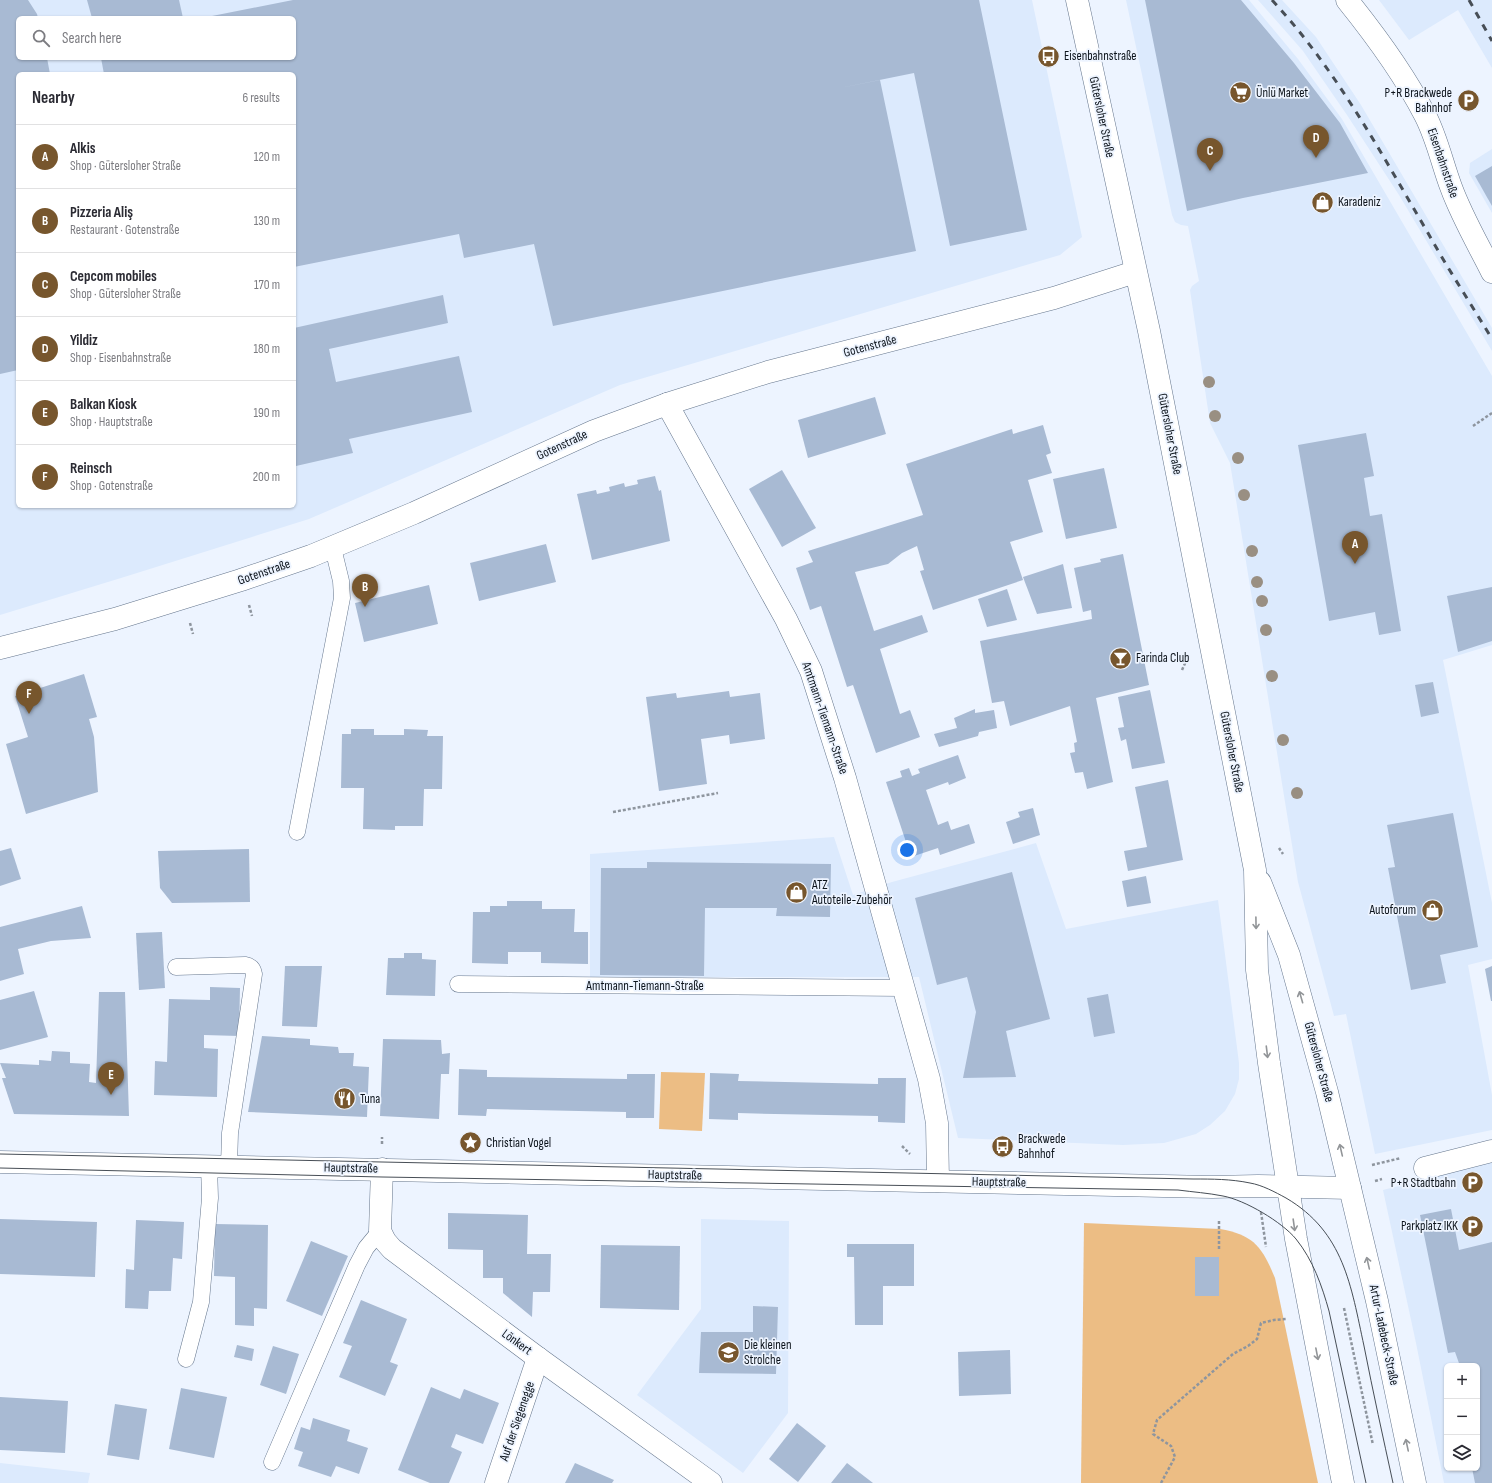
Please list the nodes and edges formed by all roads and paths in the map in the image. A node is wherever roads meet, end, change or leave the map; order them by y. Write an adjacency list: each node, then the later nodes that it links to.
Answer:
1 (1077, 0): 3 (street, Gütersloher Straße)
2 (1346, 0): 4 (street, Eisenbahnstraße)
3 (1135, 272): 5 (street, Gotenstraße); 13 (street, Gütersloher Straße)
4 (1492, 272)
5 (667, 404): 8 (street, Gotenstraße); 16 (street, Amtmann-Tiemann-Straße)
6 (1492, 413): 7 (path)
7 (1473, 426)
8 (332, 548): 9 (street, Gotenstraße); 12 (lane)
9 (0, 648)
10 (718, 793): 11 (path)
11 (613, 812)
12 (297, 832)
13 (1255, 870): 26 (street, Gütersloher Straße, one-way to 26); 27 (street, Gütersloher Straße, one-way to 13)
14 (176, 967): 20 (lane)
15 (458, 984): 16 (lane, Amtmann-Tiemann-Straße)
16 (903, 988): 24 (street, Amtmann-Tiemann-Straße)
17 (1492, 1151): 22 (street)
18 (1401, 1158): 21 (path)
19 (0, 1162): 20 (street, Hauptstraße)
20 (219, 1165): 23 (street, Hauptstraße); 35 (lane)
21 (1368, 1166)
22 (1425, 1168)
23 (382, 1169): 24 (street, Hauptstraße); 29 (street)
24 (938, 1181): 25 (street, Hauptstraße)
25 (1258, 1186): 26 (street, Hauptstraße); 30 (path)
26 (1288, 1187): 27 (street, Hauptstraße); 41 (street, one-way to 41)
27 (1350, 1188): 42 (street, Artur-Ladebeck-Straße, one-way to 27)
28 (1219, 1220): 31 (path)
29 (380, 1231): 34 (street, Lönkert); 37 (lane)
30 (1266, 1247)
31 (1220, 1249)
32 (1344, 1308): 36 (path)
33 (1289, 1319): 40 (path)
34 (538, 1358): 38 (street, Auf der Siegenegge); 39 (street, Lönkert)
35 (186, 1359)
36 (1373, 1445)
37 (272, 1462)
38 (496, 1483)
39 (711, 1483)
40 (1162, 1483)
41 (1343, 1483)
42 (1415, 1483)

